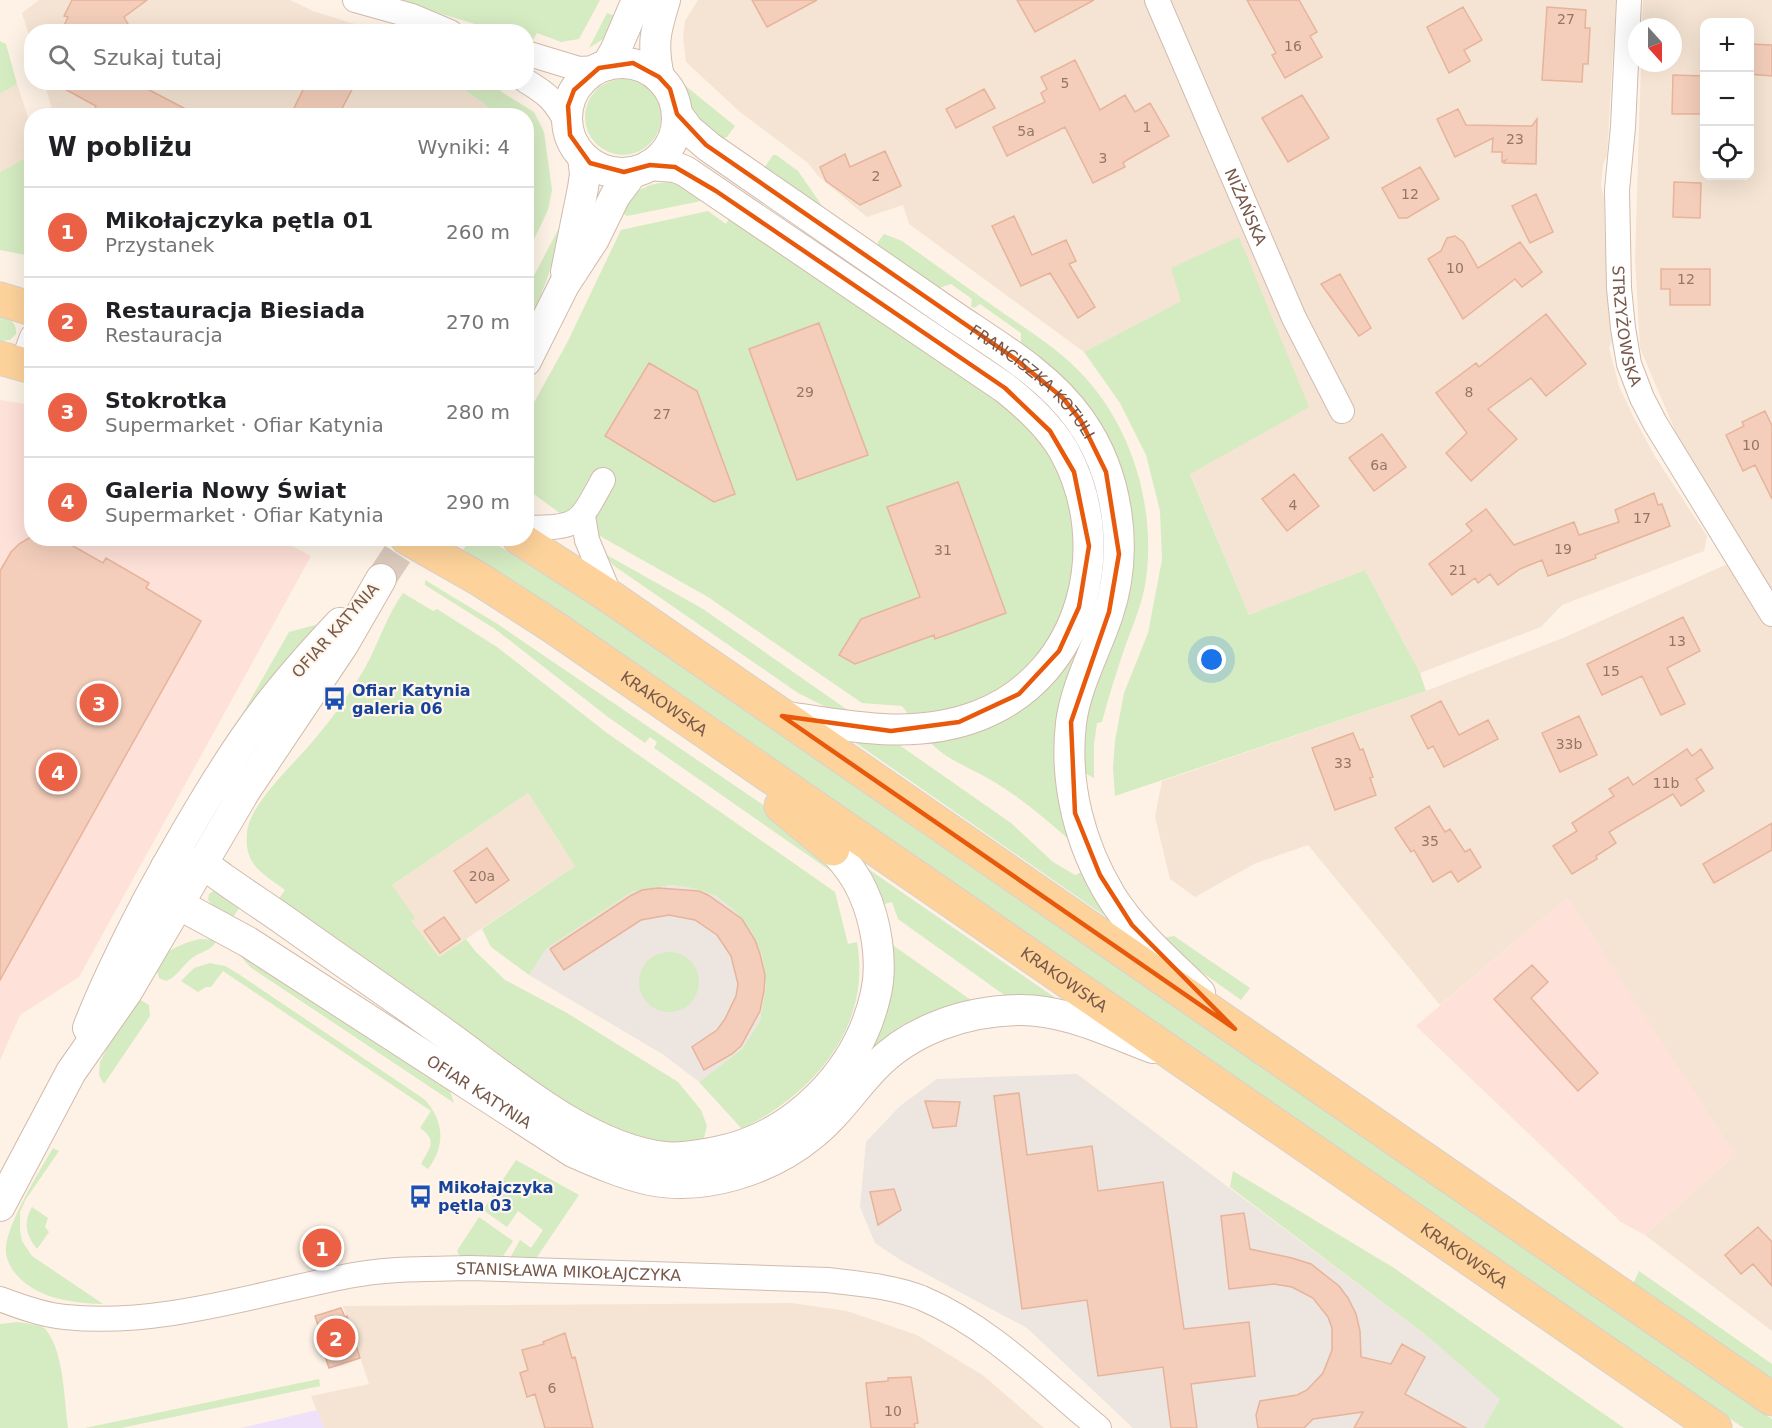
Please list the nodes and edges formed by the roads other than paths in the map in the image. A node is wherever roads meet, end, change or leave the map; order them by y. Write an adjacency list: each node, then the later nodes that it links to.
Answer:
1 (355, 0): 6 (street)
2 (637, 0): 8 (street)
3 (665, 0): 9 (street)
4 (1157, 0): 21 (street, NIŻAŃSKA)
5 (1629, 0): 28 (street, STRZYŻOWSKA)
6 (431, 24)
7 (534, 55): 8 (street)
8 (603, 66): 9 (street); 12 (street)
9 (659, 76): 11 (street)
10 (534, 86): 12 (street)
11 (677, 114): 14 (street); 19 (street, FRANCISZKA KOTULI)
12 (567, 123): 13 (street)
13 (583, 157): 14 (street); 15 (street)
14 (642, 168): 15 (street); 20 (street, FRANCISZKA KOTULI)
15 (564, 285): 18 (street)
16 (0, 299): 17 (main road)
17 (24, 306)
18 (534, 345)
19 (996, 346): 20 (street); 35 (street, FRANCISZKA KOTULI)
20 (979, 370): 29 (street, FRANCISZKA KOTULI)
21 (1342, 411)
22 (603, 480): 23 (street)
23 (583, 516): 24 (street); 27 (street)
24 (534, 528)
25 (421, 546): 30 (main road, KRAKOWSKA)
26 (531, 546): 27 (main road)
27 (612, 598): 29 (main road)
28 (1772, 614)
29 (782, 716): 35 (main road)
30 (698, 726): 31 (main road); 36 (main road, KRAKOWSKA)
31 (833, 849): 38 (street)
32 (202, 864): 33 (street); 33 (street, OFIAR KATYNIA); 34 (street, OFIAR KATYNIA); 38 (street, OFIAR KATYNIA)
33 (166, 867): 34 (street); 37 (street, OFIAR KATYNIA)
34 (178, 904): 37 (street, OFIAR KATYNIA); 38 (street, OFIAR KATYNIA)
35 (1235, 1029): 41 (main road)
36 (1177, 1058): 38 (street); 43 (main road, KRAKOWSKA)
37 (71, 1072): 39 (street, OFIAR KATYNIA)
38 (735, 1161)
39 (0, 1206)
40 (0, 1299): 42 (street, STANISŁAWA MIKOŁAJCZYKA)
41 (1772, 1399)
42 (1099, 1428)
43 (1715, 1428)

